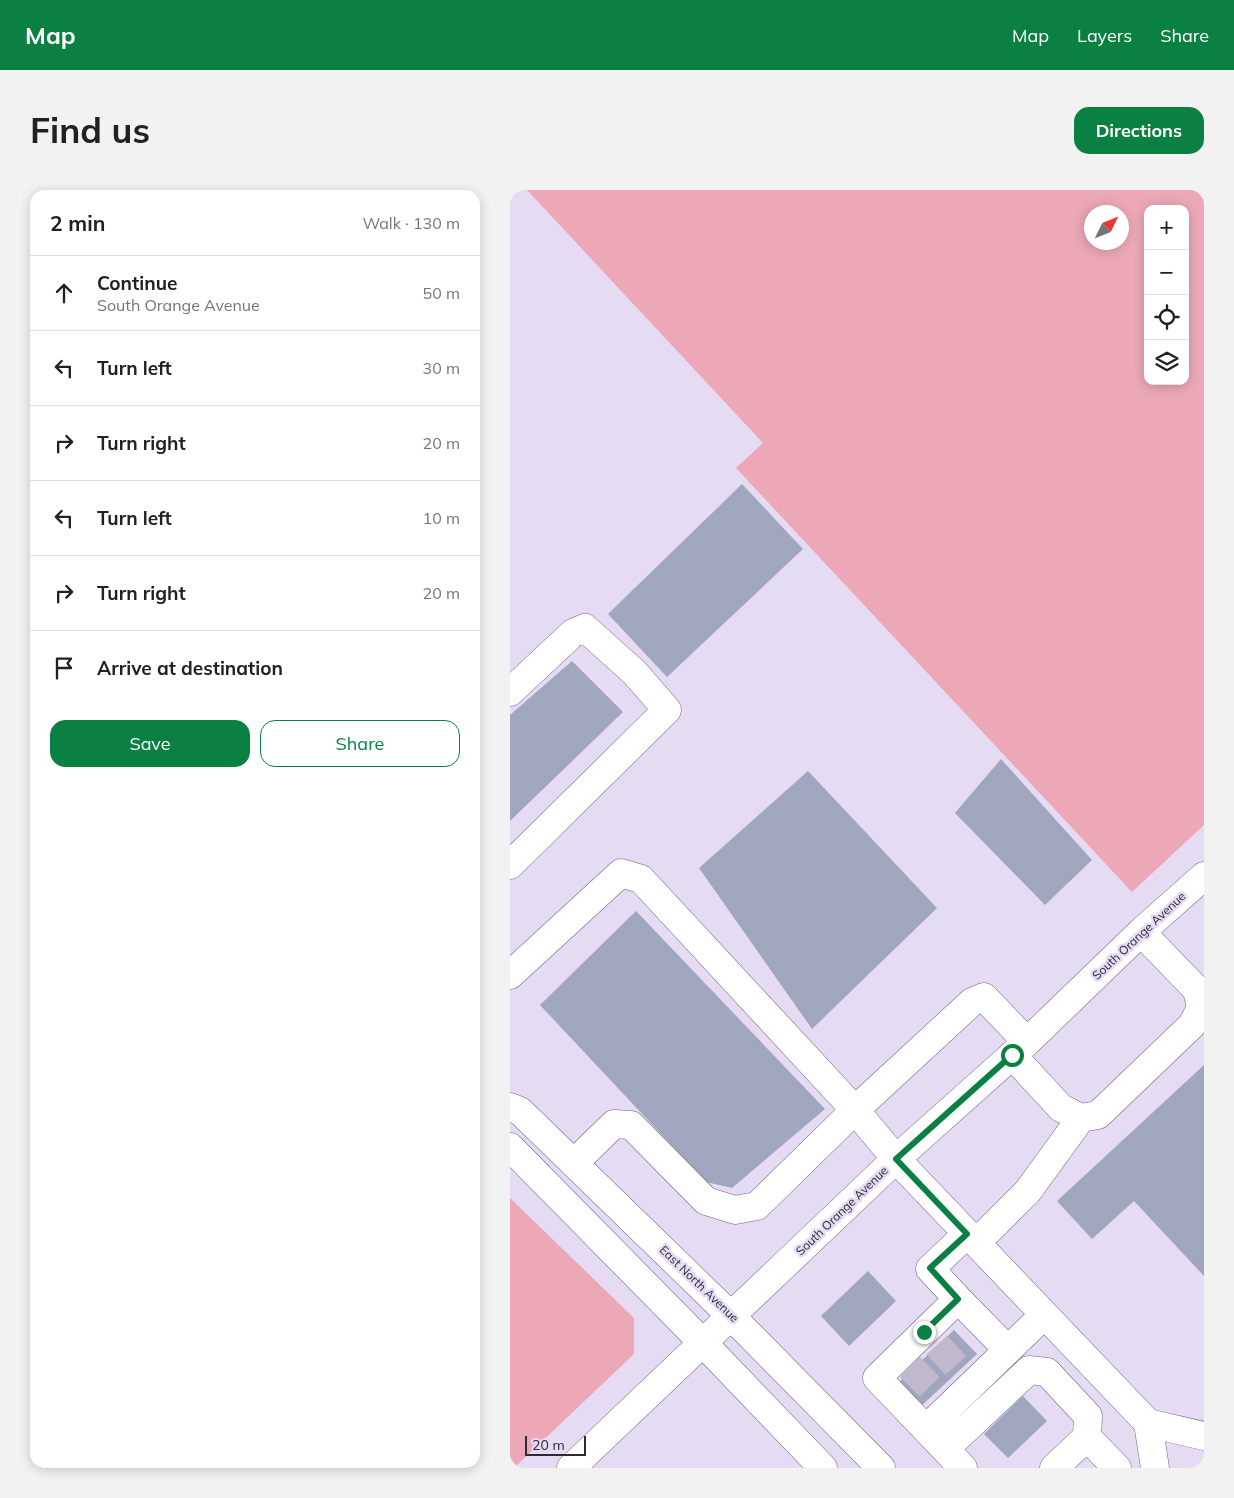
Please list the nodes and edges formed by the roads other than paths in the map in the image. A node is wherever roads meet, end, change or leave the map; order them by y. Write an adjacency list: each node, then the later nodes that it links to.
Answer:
1 (510, 692): 2 (street)
2 (510, 865)
3 (1204, 876): 4 (street, South Orange Avenue)
4 (1141, 932): 6 (street); 7 (street, South Orange Avenue)
5 (510, 975): 9 (street)
6 (1202, 1008): 10 (street)
7 (1019, 1048): 9 (street); 10 (street); 12 (street, South Orange Avenue)
8 (510, 1107): 13 (street, East North Avenue)
9 (855, 1110): 12 (street); 13 (street)
10 (1081, 1118): 14 (street)
11 (510, 1147): 18 (street)
12 (896, 1159): 14 (street); 17 (street, South Orange Avenue)
13 (574, 1163): 17 (street, East North Avenue)
14 (972, 1239): 15 (street); 16 (street)
15 (958, 1299): 19 (street); 21 (street)
16 (1044, 1315): 19 (street); 20 (street)
17 (731, 1316): 18 (street, South Orange Avenue); 27 (street, East North Avenue)
18 (703, 1342): 25 (street, South Orange Avenue); 26 (street)
19 (1008, 1350): 21 (street)
20 (1148, 1423): 22 (street); 30 (street)
21 (926, 1429): 24 (street)
22 (1204, 1436)
23 (1087, 1438): 24 (street); 28 (street); 29 (street)
24 (954, 1458)
25 (571, 1468)
26 (823, 1468)
27 (882, 1468)
28 (1054, 1468)
29 (1117, 1468)
30 (1155, 1468)

